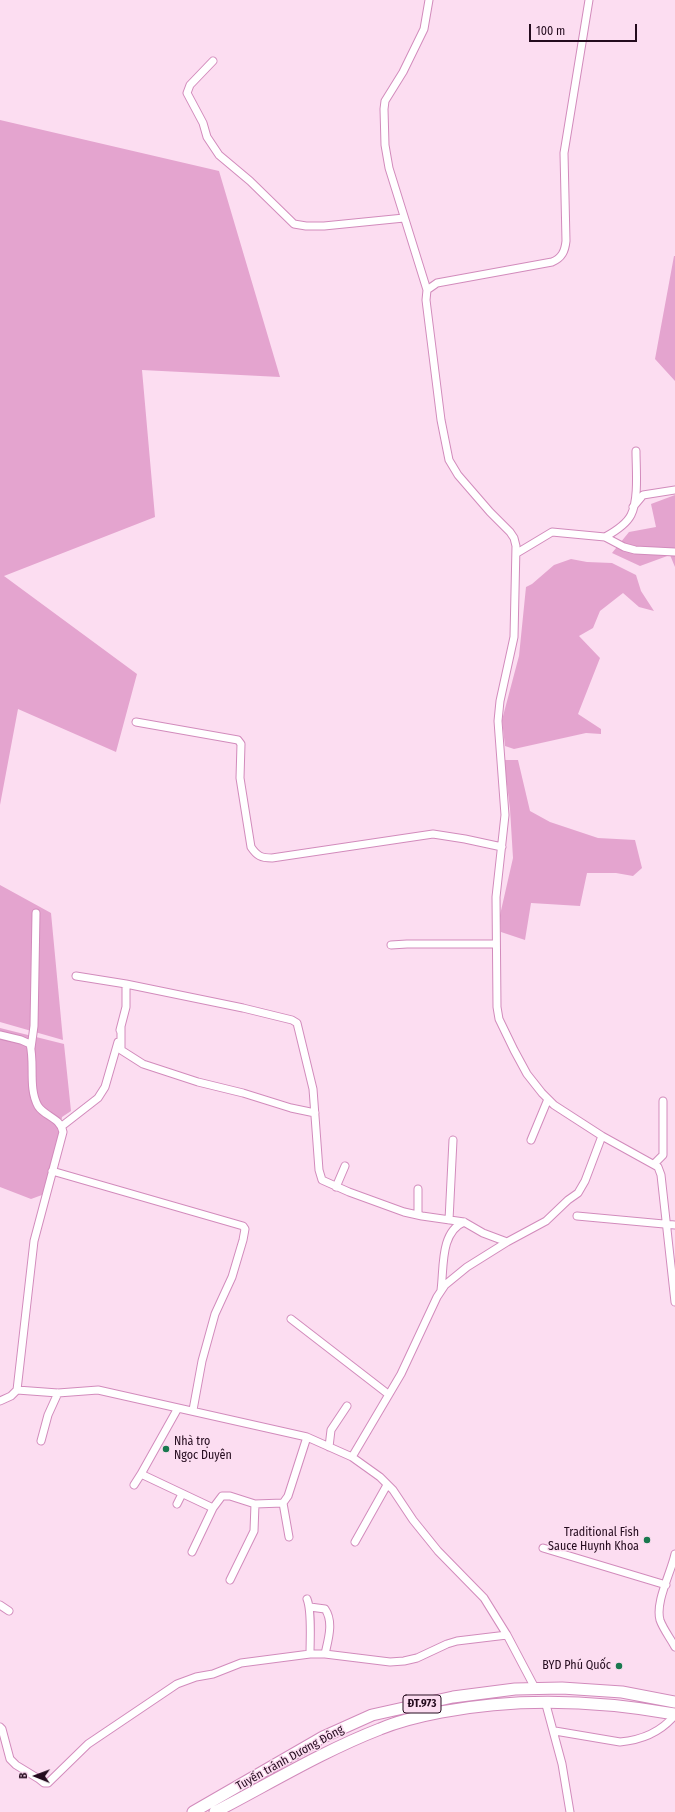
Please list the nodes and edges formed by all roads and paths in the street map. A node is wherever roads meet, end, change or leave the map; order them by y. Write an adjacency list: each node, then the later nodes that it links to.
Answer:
1 (429, 0): 4 (street)
2 (589, 0): 5 (street)
3 (213, 61): 4 (street)
4 (404, 218): 5 (street)
5 (427, 290): 11 (street)
6 (636, 451): 8 (street)
7 (675, 490): 8 (street)
8 (633, 507): 9 (street)
9 (605, 537): 10 (street); 11 (street)
10 (675, 552)
11 (517, 553): 13 (street)
12 (136, 722): 13 (street)
13 (502, 846): 15 (street)
14 (36, 913): 21 (street)
15 (495, 944): 16 (street); 22 (street)
16 (391, 945)
17 (76, 976): 18 (street)
18 (126, 984): 19 (street); 24 (street)
19 (121, 1026): 24 (street); 25 (street)
20 (0, 1035): 21 (street)
21 (31, 1048): 25 (street)
22 (548, 1099): 26 (street); 28 (street)
23 (663, 1101): 29 (street)
24 (315, 1114): 32 (street)
25 (62, 1126): 31 (street)
26 (602, 1136): 29 (street); 40 (street)
27 (453, 1140): 36 (street)
28 (531, 1140)
29 (654, 1164): 39 (street)
30 (345, 1166): 32 (street)
31 (52, 1171): 44 (street); 50 (street)
32 (336, 1187): 34 (street)
33 (418, 1189): 34 (street)
34 (418, 1215): 36 (street)
35 (577, 1216): 39 (street)
36 (449, 1220): 37 (street)
37 (464, 1222): 40 (street); 41 (street)
38 (675, 1225): 39 (street)
39 (666, 1226): 42 (street)
40 (507, 1242): 41 (street)
41 (441, 1292): 46 (street)
42 (675, 1302)
43 (291, 1320): 46 (street)
44 (17, 1390): 45 (street); 47 (street)
45 (58, 1393): 49 (street); 52 (street)
46 (388, 1394): 54 (street)
47 (0, 1402)
48 (347, 1406): 53 (street)
49 (178, 1408): 50 (street); 55 (street)
50 (194, 1410): 51 (street)
51 (307, 1437): 53 (street); 59 (street)
52 (41, 1441)
53 (328, 1447): 54 (street)
54 (352, 1457): 57 (street)
55 (141, 1474): 56 (street); 58 (street)
56 (134, 1485)
57 (387, 1485): 64 (street); 74 (street)
58 (182, 1494): 60 (street); 62 (street)
59 (283, 1503): 61 (street); 63 (street)
60 (177, 1504)
61 (255, 1504): 62 (street); 68 (street)
62 (213, 1508): 66 (street)
63 (288, 1537)
64 (355, 1542)
65 (543, 1548): 69 (street)
66 (192, 1552)
67 (675, 1556): 69 (street)
68 (230, 1580)
69 (666, 1585): 75 (street)
70 (307, 1599): 72 (street)
71 (0, 1606): 73 (street)
72 (310, 1608): 76 (street); 77 (street)
73 (9, 1611)
74 (507, 1635): 77 (street); 78 (street)
75 (675, 1647)
76 (310, 1654): 77 (street); 82 (street)
77 (325, 1654)
78 (540, 1688): 79 (main road); 80 (main road, Tuyến tránh Dương Đông / ĐT.973); 84 (main road, Tuyến tránh Dương Đông / ĐT.973)
79 (546, 1701): 81 (main road, Tuyến tránh Dương Đông / ĐT.973); 83 (street); 85 (main road, Tuyến tránh Dương Đông / ĐT.973)
80 (675, 1702)
81 (675, 1715): 83 (street)
82 (0, 1727)
83 (555, 1731): 88 (street)
84 (255, 1776): 85 (main road); 86 (main road, Tuyến tránh Dương Đông / ĐT.973)
85 (261, 1788): 87 (main road, Tuyến tránh Dương Đông / ĐT.973)
86 (194, 1812)
87 (215, 1812)
88 (570, 1812)

